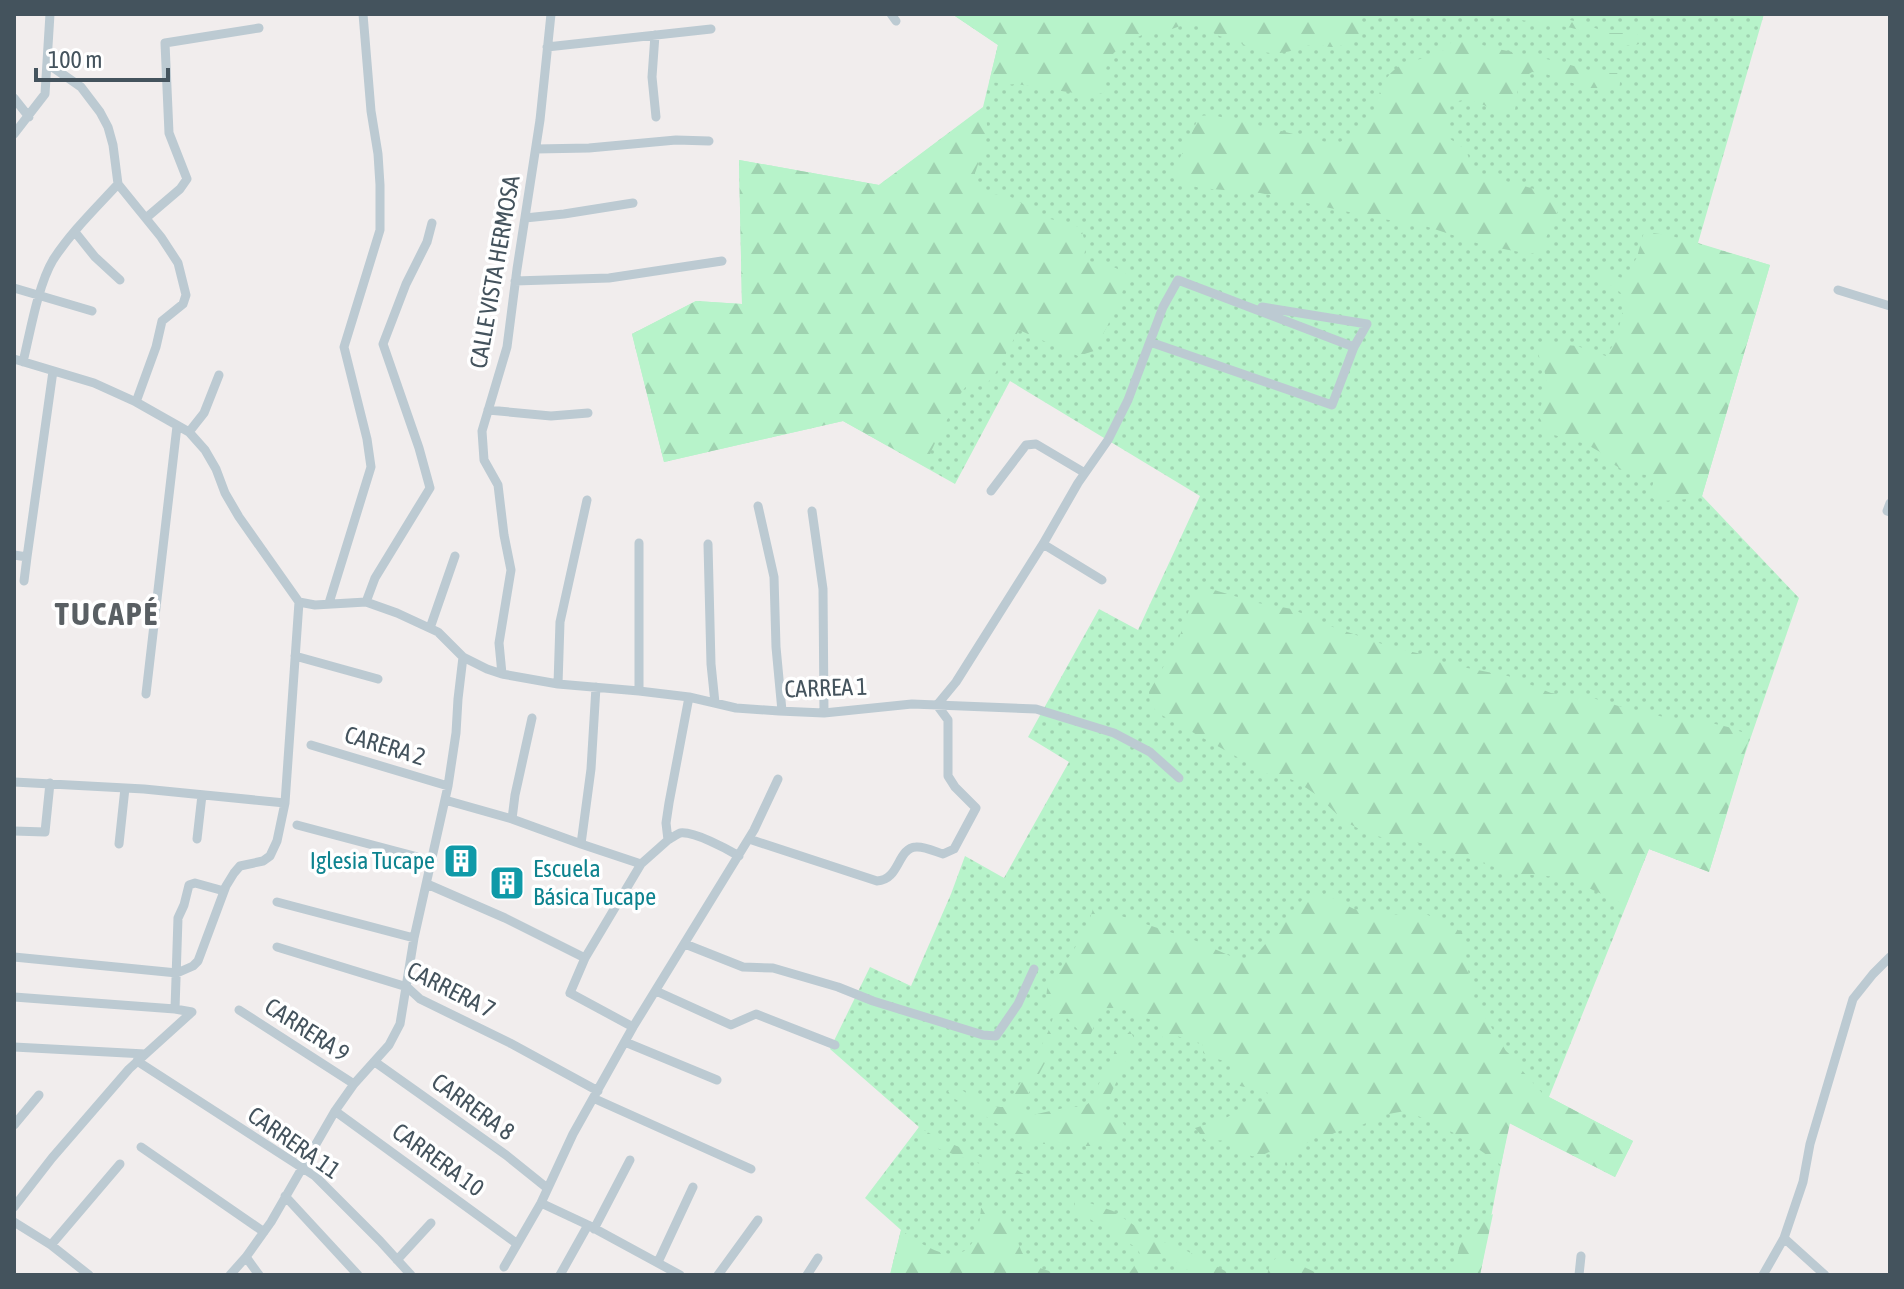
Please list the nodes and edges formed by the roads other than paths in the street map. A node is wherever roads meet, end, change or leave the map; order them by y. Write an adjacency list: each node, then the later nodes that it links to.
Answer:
1 (50, 14): 8 (street)
2 (363, 14): 57 (street)
3 (551, 14): 7 (street, CALLE VISTA HERMOSA)
4 (259, 28): 17 (street)
5 (711, 29): 6 (street)
6 (655, 35): 7 (street); 11 (street)
7 (547, 47): 14 (street, CALLE VISTA HERMOSA)
8 (48, 64): 10 (street); 15 (street)
9 (14, 98): 10 (street)
10 (29, 117): 12 (street)
11 (656, 117)
12 (14, 134)
13 (709, 141): 14 (street)
14 (536, 149): 18 (street, CALLE VISTA HERMOSA)
15 (118, 184): 17 (street); 20 (street)
16 (633, 203): 18 (street)
17 (146, 218): 35 (street)
18 (525, 218): 23 (street, CALLE VISTA HERMOSA)
19 (432, 223): 56 (street)
20 (75, 232): 22 (street); 26 (street)
21 (722, 261): 23 (street)
22 (120, 280)
23 (515, 281): 36 (street, CALLE VISTA HERMOSA)
24 (14, 288): 26 (street)
25 (1838, 290): 28 (street)
26 (39, 296): 29 (street); 32 (street)
27 (1244, 304): 30 (street); 31 (street); 31 (street)
28 (1890, 306)
29 (92, 311)
30 (1150, 342): 31 (street); 40 (street)
31 (1354, 347)
32 (18, 361): 33 (street)
33 (53, 371): 35 (street); 52 (street)
34 (219, 375): 39 (street)
35 (136, 402): 38 (street)
36 (488, 410): 37 (street); 61 (street, CALLE VISTA HERMOSA)
37 (588, 413)
38 (177, 426): 39 (street); 66 (street)
39 (189, 432): 55 (street)
40 (1085, 473): 41 (street); 49 (street)
41 (991, 491)
42 (587, 500): 63 (street)
43 (1890, 503): 46 (street)
44 (758, 506): 70 (street)
45 (812, 511): 71 (street)
46 (1890, 512)
47 (639, 543): 65 (street)
48 (708, 544): 68 (street)
49 (1043, 544): 53 (street); 69 (street)
50 (14, 555): 52 (street)
51 (455, 556): 58 (street)
52 (27, 557): 54 (street)
53 (1102, 580)
54 (24, 581)
55 (299, 602): 57 (street); 59 (street)
56 (366, 602): 57 (street); 58 (street, CARREA 1)
57 (329, 603)
58 (430, 628): 60 (street, CARREA 1)
59 (295, 656): 62 (street); 82 (street)
60 (463, 657): 61 (street, CARREA 1); 78 (street)
61 (502, 674): 63 (street, CARREA 1)
62 (378, 679)
63 (558, 684): 64 (street, CARREA 1)
64 (596, 687): 65 (street, CARREA 1); 90 (street)
65 (639, 691): 67 (street, CARREA 1)
66 (146, 694)
67 (689, 697): 68 (street, CARREA 1); 88 (street)
68 (715, 703): 70 (street, CARREA 1)
69 (937, 705): 71 (street, CARREA 1); 74 (street, CARREA 1); 87 (street)
70 (782, 711): 71 (street, CARREA 1)
71 (824, 713)
72 (532, 718): 83 (street)
73 (311, 745): 78 (street, CARERA 2)
74 (1179, 778)
75 (778, 779): 87 (street)
76 (14, 782): 77 (street)
77 (50, 783): 79 (street); 85 (street)
78 (448, 786): 81 (street)
79 (125, 788): 80 (street); 89 (street)
80 (202, 795): 82 (street); 86 (street)
81 (445, 800): 83 (street); 92 (street)
82 (285, 803): 95 (street)
83 (512, 819): 90 (street)
84 (297, 825): 92 (street)
85 (14, 831)
86 (197, 839)
87 (749, 839): 91 (street)
88 (668, 840): 91 (street); 93 (street)
89 (119, 844)
90 (581, 844): 93 (street)
91 (739, 856): 98 (street)
92 (433, 861): 94 (street)
93 (641, 864): 102 (street)
94 (427, 884): 97 (street); 102 (street)
95 (224, 891): 104 (street); 104 (street)
96 (277, 902): 97 (street)
97 (414, 938): 105 (street)
98 (685, 944): 103 (street); 106 (street)
99 (277, 947): 105 (street, CARRERA 7)
100 (14, 957): 104 (street)
101 (1890, 957): 137 (street)
102 (585, 958): 110 (street)
103 (1034, 969)
104 (177, 973): 108 (street)
105 (407, 987): 115 (street); 118 (street, CARRERA 7)
106 (656, 991): 110 (street); 112 (street)
107 (14, 997): 108 (street)
108 (175, 1009): 114 (street)
109 (239, 1010): 117 (street, CARRERA 9)
110 (633, 1027): 111 (street)
111 (625, 1042): 116 (street); 118 (street)
112 (835, 1045)
113 (14, 1047): 114 (street)
114 (141, 1058): 125 (street, CARRERA 11); 131 (street)
115 (375, 1062): 117 (street); 128 (street, CARRERA 8)
116 (717, 1080)
117 (354, 1084): 120 (street)
118 (595, 1094): 126 (street, CARRERA 7); 128 (street)
119 (39, 1095): 121 (street)
120 (335, 1111): 125 (street); 138 (street, CARRERA 10)
121 (14, 1125)
122 (141, 1147): 136 (street)
123 (630, 1160): 135 (street)
124 (120, 1164): 139 (street)
125 (302, 1169): 129 (street); 143 (street, CARRERA 11)
126 (751, 1169)
127 (693, 1187): 144 (street)
128 (547, 1188): 130 (street)
129 (285, 1196): 136 (street); 149 (street)
130 (541, 1203): 135 (street); 138 (street)
131 (14, 1207)
132 (758, 1220): 153 (street)
133 (14, 1222): 139 (street)
134 (431, 1223): 143 (street)
135 (591, 1227): 144 (street); 151 (street)
136 (264, 1232): 141 (street)
137 (1784, 1238): 156 (street); 157 (street)
138 (516, 1243): 145 (street)
139 (51, 1245): 146 (street)
140 (1581, 1256): 155 (street)
141 (246, 1257): 147 (street); 148 (street)
142 (818, 1258): 154 (street)
143 (397, 1260): 150 (street, CARRERA 11)
144 (658, 1262): 152 (street)
145 (504, 1267)
146 (89, 1275)
147 (230, 1275)
148 (259, 1275)
149 (358, 1275)
150 (411, 1275)
151 (560, 1275)
152 (680, 1275)
153 (718, 1275)
154 (807, 1275)
155 (1579, 1275)
156 (1763, 1275)
157 (1825, 1275)

